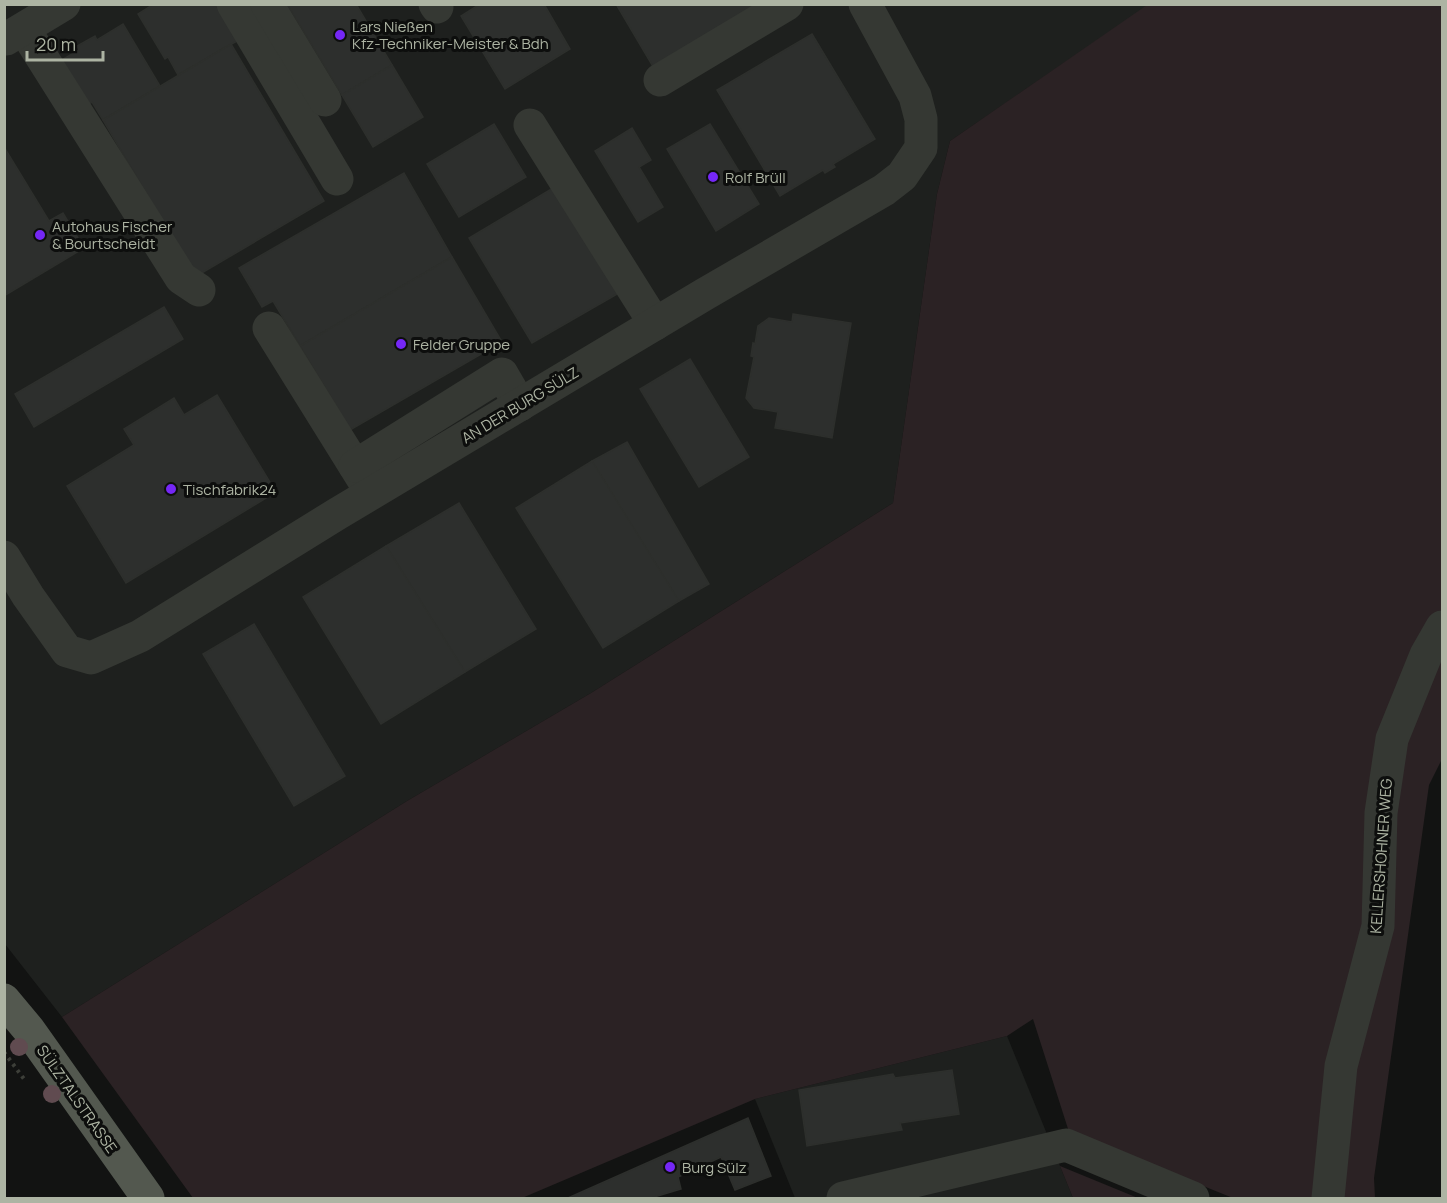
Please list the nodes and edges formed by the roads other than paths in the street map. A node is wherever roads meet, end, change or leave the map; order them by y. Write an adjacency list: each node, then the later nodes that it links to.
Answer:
1 (233, 4): 9 (street)
2 (267, 4): 7 (street)
3 (787, 4): 6 (street)
4 (864, 4): 11 (street, AN DER BURG SÜLZ)
5 (38, 18): 10 (street)
6 (660, 80)
7 (325, 100)
8 (530, 125): 11 (street)
9 (338, 179)
10 (199, 290)
11 (655, 324): 13 (street, AN DER BURG SÜLZ)
12 (269, 328): 14 (street)
13 (520, 405): 14 (street); 15 (street, AN DER BURG SÜLZ)
14 (355, 466): 15 (street)
15 (372, 494): 16 (street, AN DER BURG SÜLZ)
16 (4, 557)
17 (1443, 627): 22 (street, KELLERSHOHNER WEG)
18 (4, 1000): 19 (main road, SÜLZTALSTRASSE)
19 (148, 1198)
20 (843, 1198): 21 (street)
21 (1193, 1198)
22 (1328, 1198)

